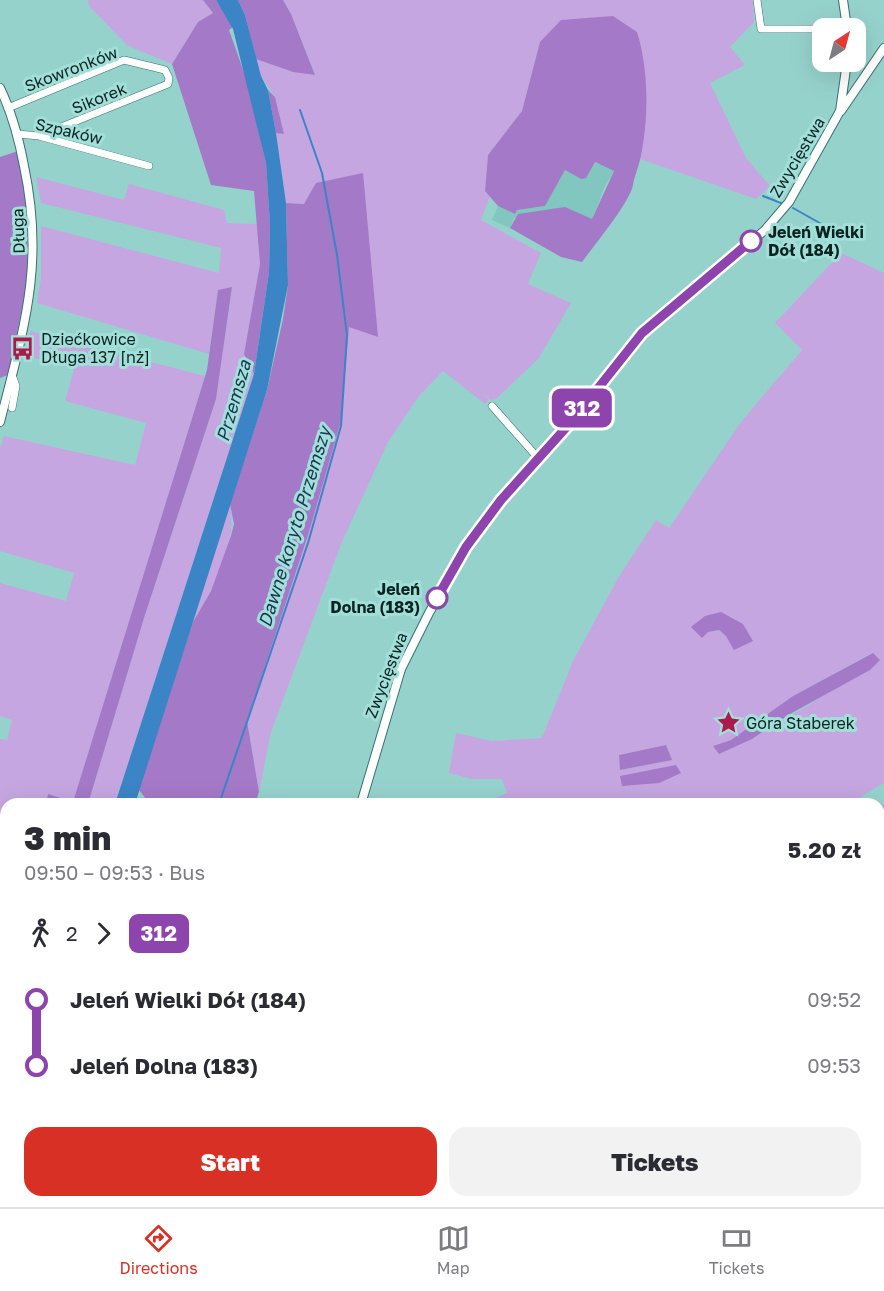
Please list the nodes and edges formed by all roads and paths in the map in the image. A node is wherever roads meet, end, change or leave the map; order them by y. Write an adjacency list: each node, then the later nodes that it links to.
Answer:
1 (757, 0): 4 (street)
2 (843, 0): 3 (street)
3 (845, 18)
4 (812, 29)
5 (884, 48): 10 (street)
6 (846, 72): 10 (street, Zwycięstwa)
7 (168, 84): 9 (street, Skowronków); 12 (street, Sikorek)
8 (0, 88): 9 (street, Długa)
9 (8, 108): 11 (street, Długa)
10 (840, 111): 18 (street, Zwycięstwa)
11 (18, 134): 12 (street, Szpaków); 14 (street, Długa)
12 (39, 136): 13 (street, Szpaków)
13 (149, 166)
14 (12, 375): 16 (street, Długa); 17 (street, Długa)
15 (492, 406): 18 (street)
16 (12, 408)
17 (0, 422)
18 (538, 458): 19 (street, Zwycięstwa)
19 (363, 798)

